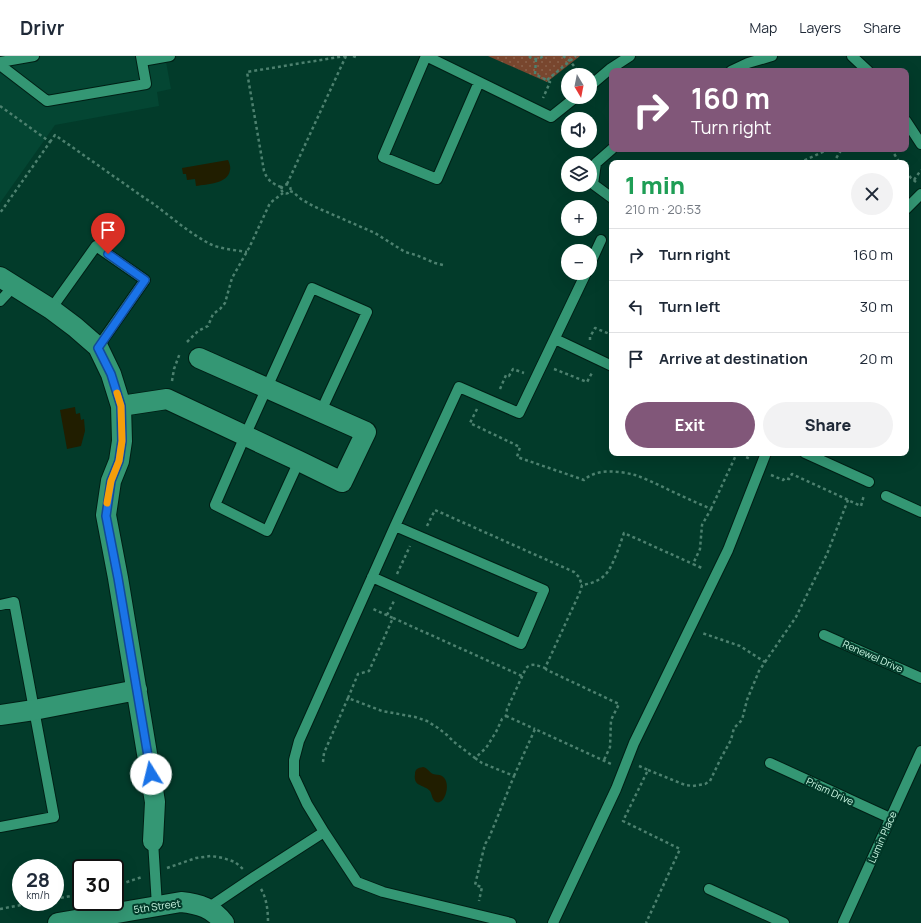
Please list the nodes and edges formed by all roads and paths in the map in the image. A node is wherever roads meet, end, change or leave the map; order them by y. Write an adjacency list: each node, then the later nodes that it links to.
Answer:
1 (34, 56): 15 (lane)
2 (170, 56): 12 (lane)
3 (345, 56): 36 (path); 37 (path)
4 (426, 56): 24 (lane); 24 (lane)
5 (529, 56): 13 (path)
6 (543, 56): 13 (path)
7 (563, 56): 14 (path)
8 (576, 56): 14 (path)
9 (630, 56): 18 (lane)
10 (772, 56): 19 (lane)
11 (852, 56): 20 (lane)
12 (142, 58): 16 (lane)
13 (536, 59): 22 (path)
14 (570, 61): 17 (path); 22 (path)
15 (0, 62)
16 (0, 65)
17 (575, 68)
18 (612, 68)
19 (738, 68)
20 (865, 68)
21 (609, 70): 23 (lane)
22 (547, 80): 27 (path)
23 (597, 80)
24 (479, 82): 27 (lane)
25 (567, 104): 27 (lane)
26 (0, 106): 29 (path)
27 (536, 110)
28 (909, 126): 30 (lane)
29 (50, 142): 43 (path); 46 (path)
30 (921, 144)
31 (609, 152): 41 (lane)
32 (822, 152): 33 (path)
33 (805, 160)
34 (921, 170): 35 (path)
35 (914, 180)
36 (288, 184): 37 (path); 38 (path)
37 (281, 187): 39 (path)
38 (290, 191): 39 (path); 47 (path)
39 (283, 193): 46 (path)
40 (921, 194): 42 (lane)
41 (609, 196)
42 (909, 206)
43 (0, 213)
44 (601, 240): 45 (lane)
45 (597, 249)
46 (247, 252): 60 (path)
47 (444, 265)
48 (583, 280): 53 (lane)
49 (7, 282): 50 (lane); 51 (street)
50 (0, 301)
51 (51, 309): 54 (street); 54 (lane)
52 (609, 334): 55 (path)
53 (555, 339): 55 (lane); 58 (lane)
54 (98, 348): 62 (street)
55 (592, 357): 57 (lane); 58 (path)
56 (199, 358): 59 (street)
57 (609, 365)
58 (539, 372): 61 (path); 61 (lane)
59 (267, 388): 63 (street); 63 (lane); 64 (lane)
60 (168, 399): 62 (street); 64 (street)
61 (489, 400): 74 (path); 76 (lane)
62 (121, 406): 89 (street)
63 (321, 411): 69 (street)
64 (245, 436): 69 (street); 69 (lane)
65 (737, 456): 74 (path)
66 (747, 456): 70 (path)
67 (765, 456): 70 (lane)
68 (812, 456): 71 (lane)
69 (299, 461)
70 (761, 467): 73 (path); 78 (lane)
71 (869, 482): 73 (path)
72 (886, 496): 75 (lane)
73 (848, 500): 85 (path)
74 (711, 509): 77 (path)
75 (921, 512)
76 (395, 526): 79 (lane); 79 (lane)
77 (693, 564): 78 (path); 86 (path)
78 (715, 575): 83 (lane)
79 (372, 577): 81 (lane)
80 (0, 605): 91 (lane)
81 (357, 611): 82 (path); 103 (lane)
82 (393, 618): 87 (path); 90 (path)
83 (690, 629): 85 (path); 119 (lane)
84 (824, 635): 88 (lane, Renewel Drive)
85 (764, 662): 100 (path)
86 (545, 668): 87 (path); 97 (path)
87 (522, 676): 93 (path)
88 (921, 678)
89 (137, 690): 91 (street); 104 (street)
90 (348, 698): 96 (path); 98 (path)
91 (34, 710): 92 (street); 102 (lane)
92 (0, 715)
93 (506, 716): 94 (path); 96 (path)
94 (535, 729)
95 (921, 751): 101 (lane, Lumin Place)
96 (475, 758): 113 (path)
97 (604, 760)
98 (323, 762)
99 (770, 764): 101 (lane, Prism Drive)
100 (648, 770)
101 (890, 818): 121 (lane, Lumin Place)
102 (0, 827)
103 (324, 832): 106 (lane); 113 (lane)
104 (153, 841): 105 (lane)
105 (155, 872): 106 (path); 107 (path); 110 (lane)
106 (254, 877): 112 (lane); 117 (path)
107 (124, 883)
108 (709, 889): 120 (lane)
109 (12, 906): 111 (path)
110 (157, 906): 112 (street, 5th Street); 114 (street, 5th Street)
111 (0, 908)
112 (208, 908): 116 (street)
113 (476, 915): 118 (lane)
114 (86, 920): 115 (street, 5th Street)
115 (58, 923)
116 (224, 923)
117 (268, 923)
118 (511, 923)
119 (553, 923)
120 (784, 923)
121 (843, 923)

